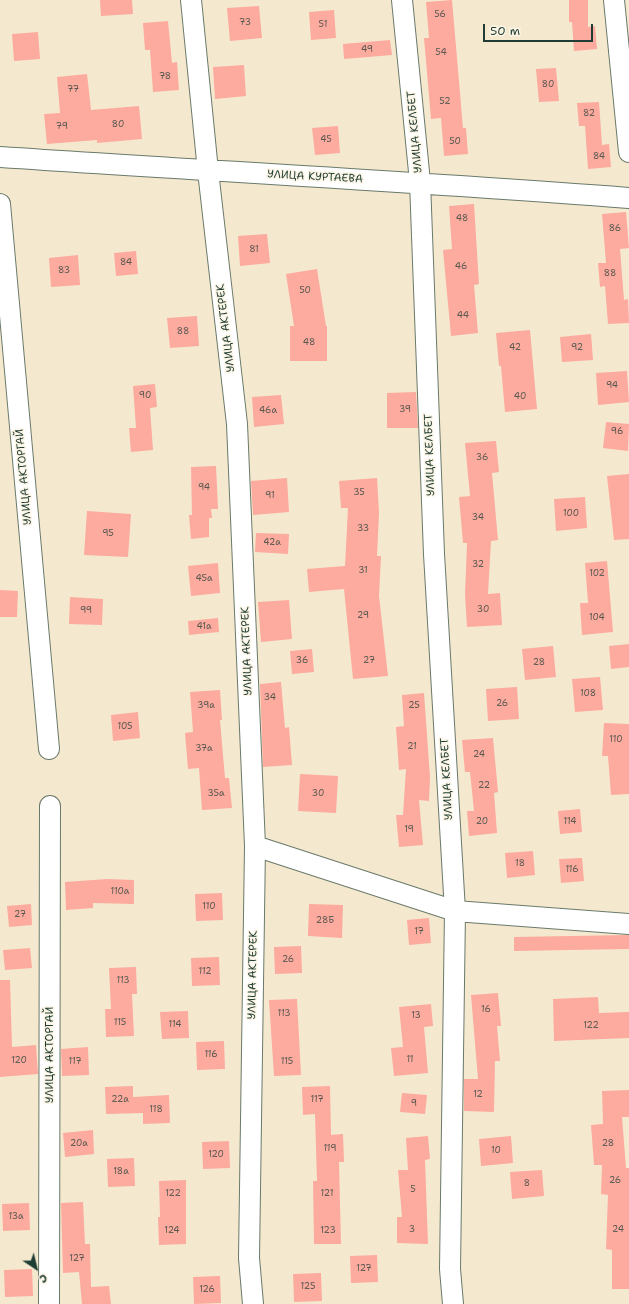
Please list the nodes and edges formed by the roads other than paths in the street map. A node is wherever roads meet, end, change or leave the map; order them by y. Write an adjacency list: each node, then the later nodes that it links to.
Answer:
1 (191, 0): 6 (street, УЛИЦА АКТЕРЕК)
2 (402, 0): 7 (street, УЛИЦА КЕЛБЕТ)
3 (614, 0): 4 (street)
4 (629, 152)
5 (0, 157): 6 (street, УЛИЦА КУРТАЕВА)
6 (208, 171): 7 (street, УЛИЦА КУРТАЕВА); 12 (street, УЛИЦА АКТЕРЕК)
7 (420, 182): 8 (street, УЛИЦА КУРТАЕВА); 13 (street, УЛИЦА КЕЛБЕТ)
8 (629, 198)
9 (0, 204): 10 (street, УЛИЦА АКТОРГАЙ)
10 (48, 749)
11 (50, 806): 15 (street, УЛИЦА АКТОРГАЙ)
12 (255, 846): 13 (street); 16 (street, УЛИЦА АКТЕРЕК)
13 (455, 911): 14 (street); 17 (street, УЛИЦА КЕЛБЕТ)
14 (629, 924)
15 (49, 1304)
16 (253, 1304)
17 (453, 1304)

